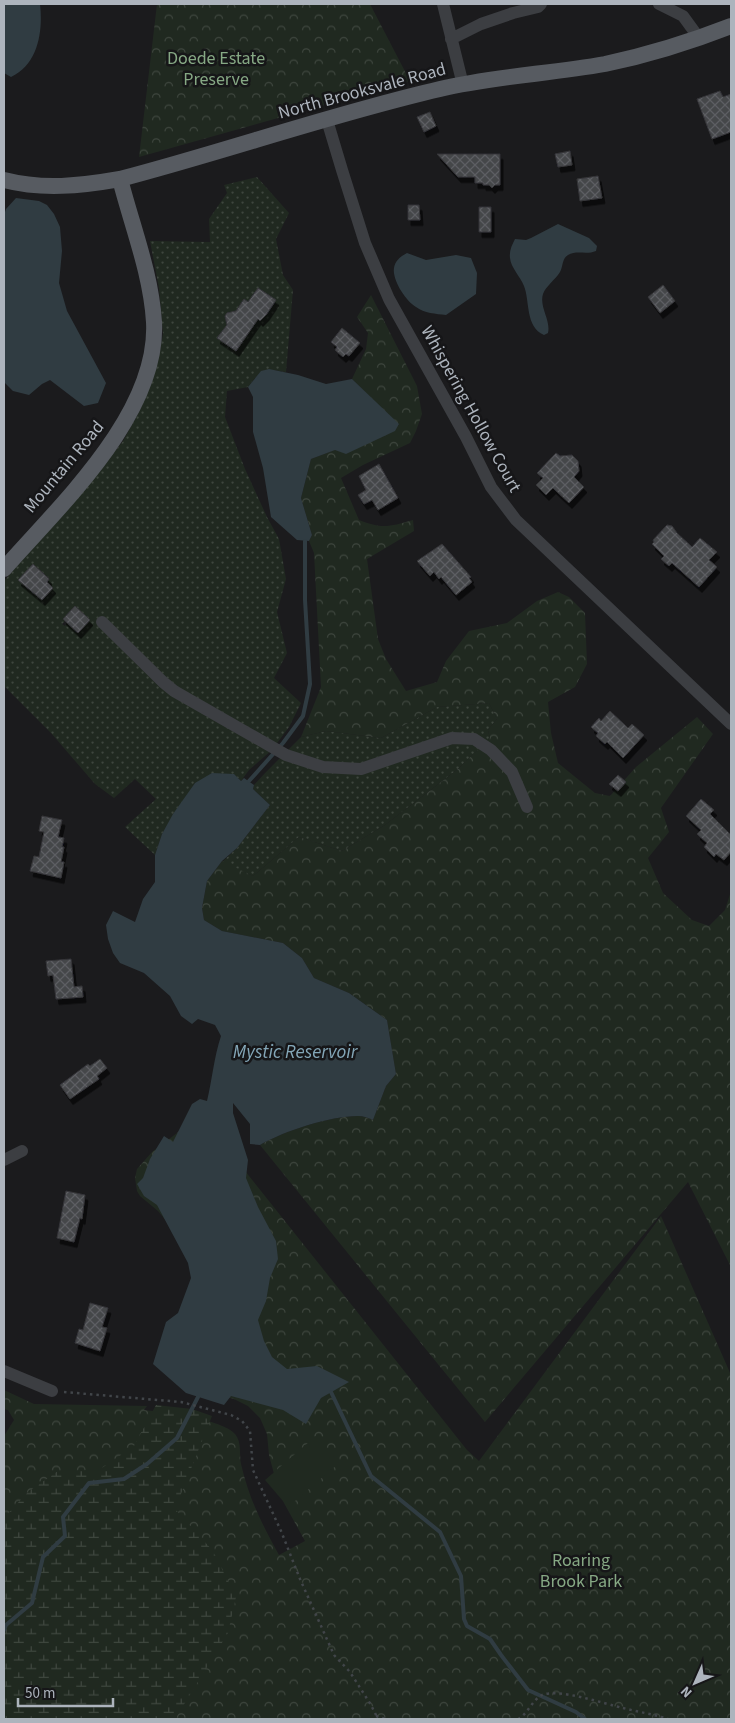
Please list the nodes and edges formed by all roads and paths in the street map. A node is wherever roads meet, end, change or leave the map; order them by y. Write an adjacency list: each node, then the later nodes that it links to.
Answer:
1 (442, 4): 6 (street)
2 (541, 4): 6 (street)
3 (659, 4): 5 (street)
4 (731, 26): 5 (main road, North Brooksvale Road)
5 (699, 38): 7 (main road, North Brooksvale Road)
6 (451, 39): 7 (street)
7 (463, 85): 8 (main road, North Brooksvale Road)
8 (327, 120): 9 (main road, North Brooksvale Road); 13 (street, Whispering Hollow Court)
9 (120, 179): 10 (main road, North Brooksvale Road); 11 (main road, Mountain Road)
10 (4, 180)
11 (4, 569)
12 (102, 622): 14 (street)
13 (731, 724)
14 (527, 807)
15 (22, 1151): 16 (street)
16 (4, 1160)
17 (4, 1371): 18 (street)
18 (52, 1391): 19 (path)
19 (377, 1717): 20 (path)
20 (385, 1719)
21 (519, 1719): 22 (path)
22 (668, 1719)

